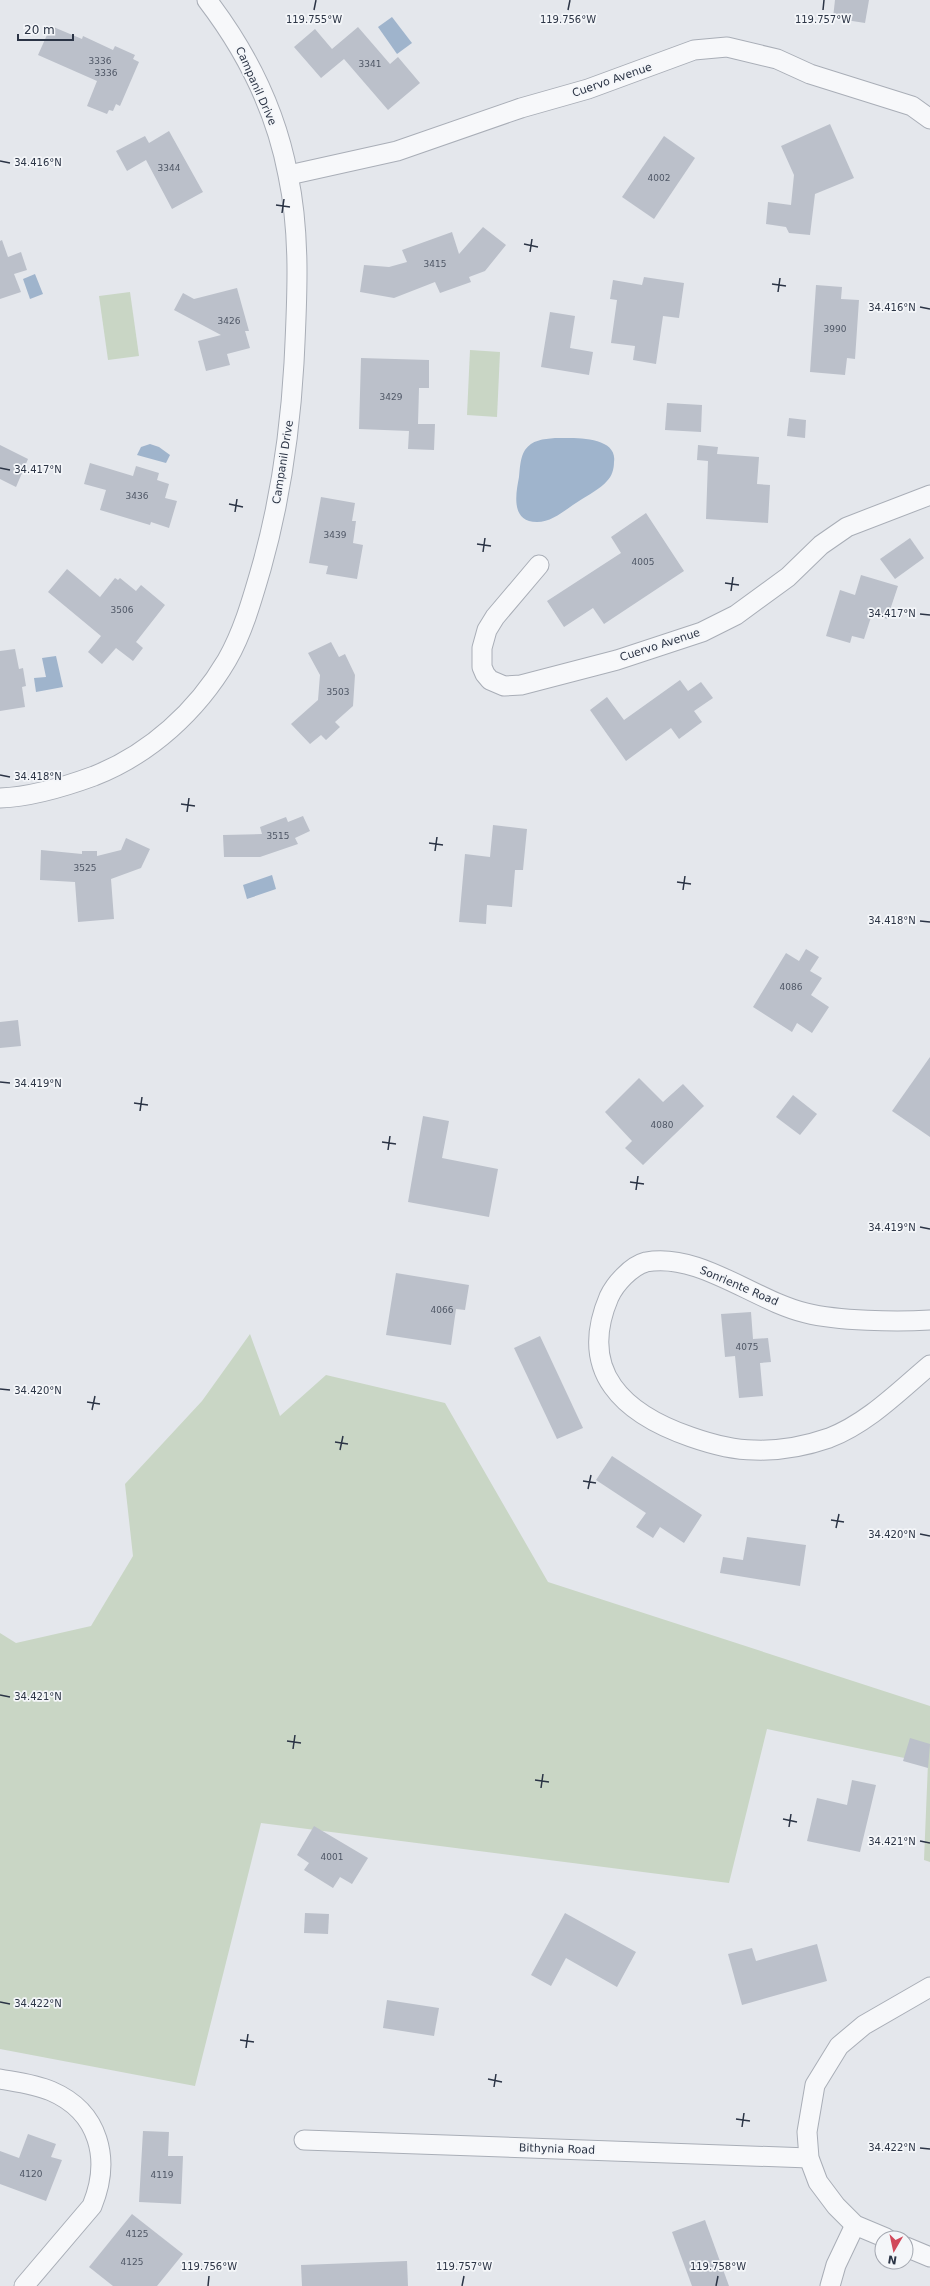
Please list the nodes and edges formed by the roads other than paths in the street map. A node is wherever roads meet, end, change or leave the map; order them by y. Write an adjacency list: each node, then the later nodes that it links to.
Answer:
1 (207, 0): 3 (street, Campanil Drive)
2 (930, 119): 3 (street, Cuervo Avenue)
3 (289, 176): 6 (street, Campanil Drive)
4 (930, 495): 5 (street, Cuervo Avenue)
5 (539, 565)
6 (0, 798)
7 (930, 1320): 8 (street, Sonriente Road)
8 (930, 1365)
9 (930, 1987): 12 (street)
10 (0, 2079): 17 (street)
11 (304, 2140): 12 (street, Bithynia Road)
12 (809, 2158): 13 (street)
13 (856, 2225): 14 (street); 18 (street)
14 (874, 2233)
15 (914, 2250): 16 (street)
16 (930, 2257)
17 (24, 2286)
18 (830, 2286)

